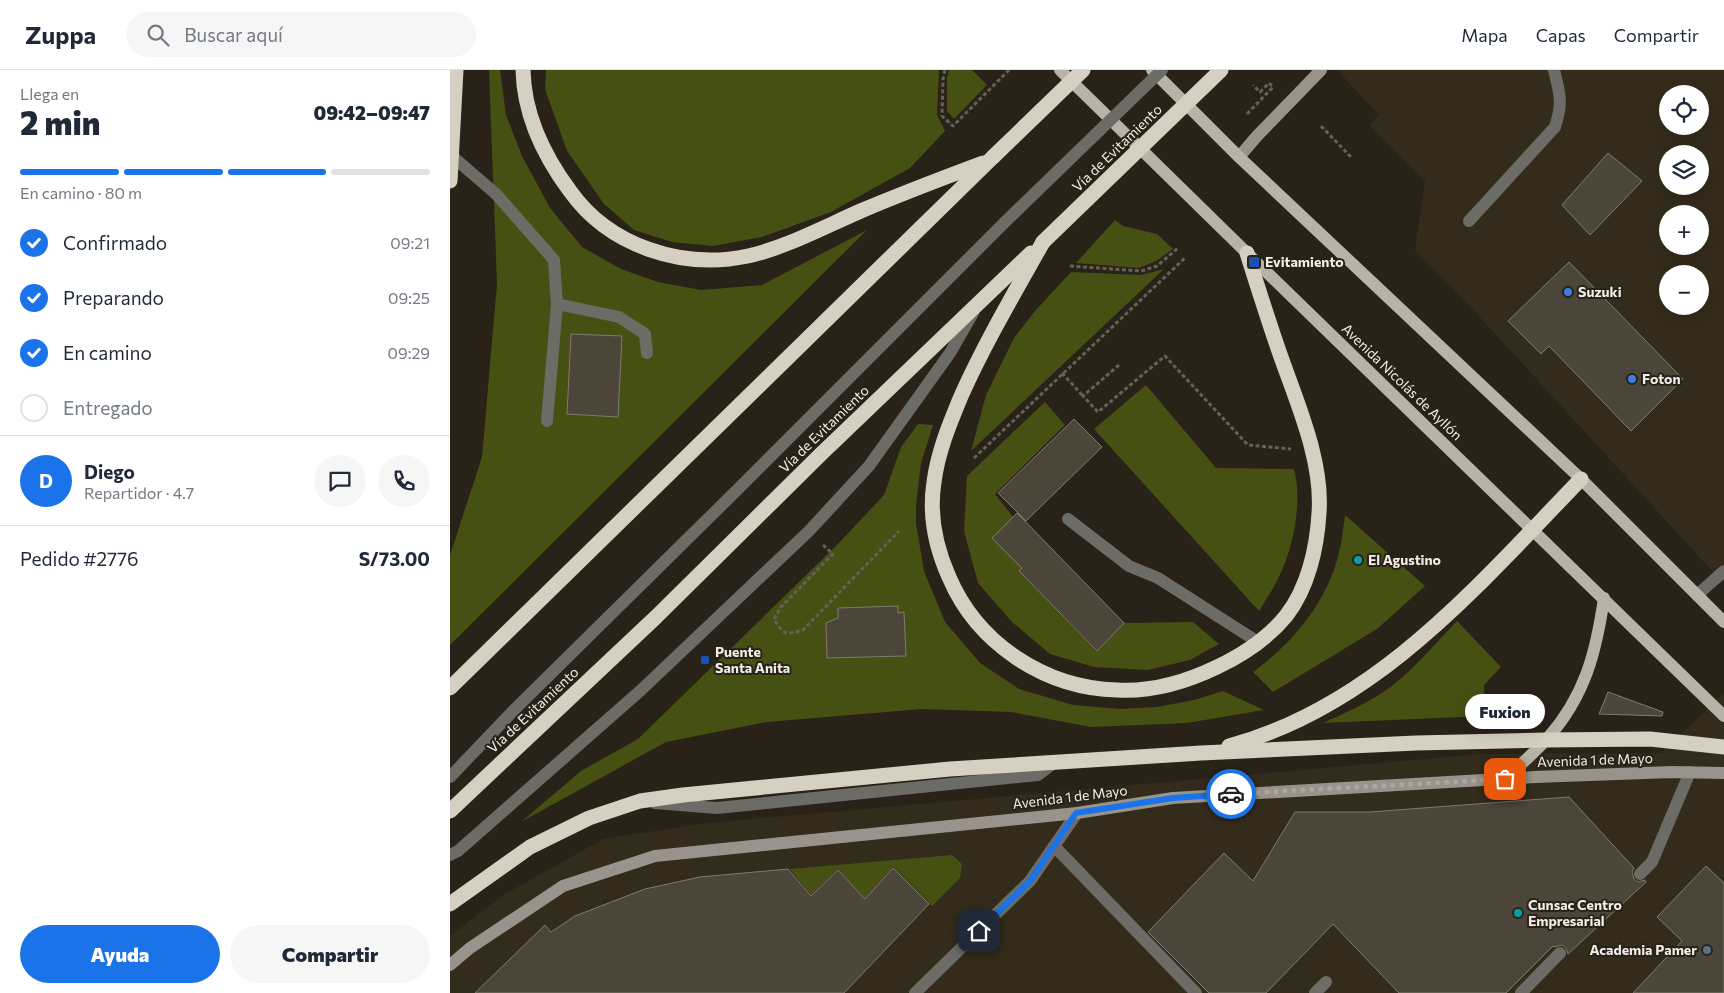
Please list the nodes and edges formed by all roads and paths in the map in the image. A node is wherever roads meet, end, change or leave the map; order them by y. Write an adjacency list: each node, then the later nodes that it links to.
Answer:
1 (456, 70): 15 (highway)
2 (522, 70): 18 (highway)
3 (945, 70): 4 (path)
4 (1009, 70)
5 (1060, 70): 23 (main road, Avenida Nicolás de Ayllón)
6 (1083, 70): 18 (highway, bridge)
7 (1152, 70): 16 (main road)
8 (1162, 70): 52 (street, bridge)
9 (1221, 70): 21 (highway, Vía de Evitamiento, bridge)
10 (1322, 70): 16 (street)
11 (1554, 70): 20 (street)
12 (1253, 85): 13 (path)
13 (1247, 114)
14 (1322, 126): 17 (path)
15 (452, 156): 19 (highway); 27 (street)
16 (1239, 157): 35 (main road)
17 (1352, 158)
18 (991, 159): 45 (highway)
19 (450, 181)
20 (1469, 221)
21 (1044, 242): 26 (highway, Vía de Evitamiento); 44 (highway)
22 (1178, 248): 25 (path)
23 (1247, 253): 37 (main road, Avenida Nicolás de Ayllón); 44 (highway)
24 (1186, 257): 30 (path)
25 (1070, 266)
26 (980, 300): 54 (highway, Vía de Evitamiento); 57 (street)
27 (558, 304): 28 (street); 32 (street)
28 (647, 353)
29 (1119, 365): 31 (path)
30 (1062, 373): 31 (path); 34 (path)
31 (1083, 396): 33 (path)
32 (547, 421)
33 (1292, 449)
34 (974, 458)
35 (1581, 479): 37 (highway); 41 (main road)
36 (1068, 519): 44 (street)
37 (1533, 529): 42 (main road, Avenida Nicolás de Ayllón); 49 (highway)
38 (899, 531): 39 (path)
39 (822, 544)
40 (1724, 571): 41 (street)
41 (1697, 595): 43 (main road)
42 (1604, 598): 46 (main road, Avenida Nicolás de Ayllón); 47 (main road)
43 (1724, 622)
44 (1258, 642)
45 (450, 688)
46 (1724, 716)
47 (1546, 740): 48 (highway); 49 (highway); 53 (main road)
48 (1724, 747)
49 (1201, 753): 59 (highway)
50 (1690, 772): 51 (street, Avenida 1 de Mayo); 53 (street, Avenida 1 de Mayo); 58 (street)
51 (1724, 773)
52 (450, 777)
53 (1505, 779): 55 (street, Avenida 1 de Mayo)
54 (450, 811)
55 (1076, 813): 56 (street); 61 (street, Avenida 1 de Mayo)
56 (1054, 846): 63 (street); 64 (street)
57 (450, 855)
58 (1640, 874)
59 (450, 904)
60 (1560, 953): 66 (street)
61 (450, 965)
62 (1326, 982): 65 (street)
63 (915, 993)
64 (1196, 993)
65 (1315, 993)
66 (1521, 993)

